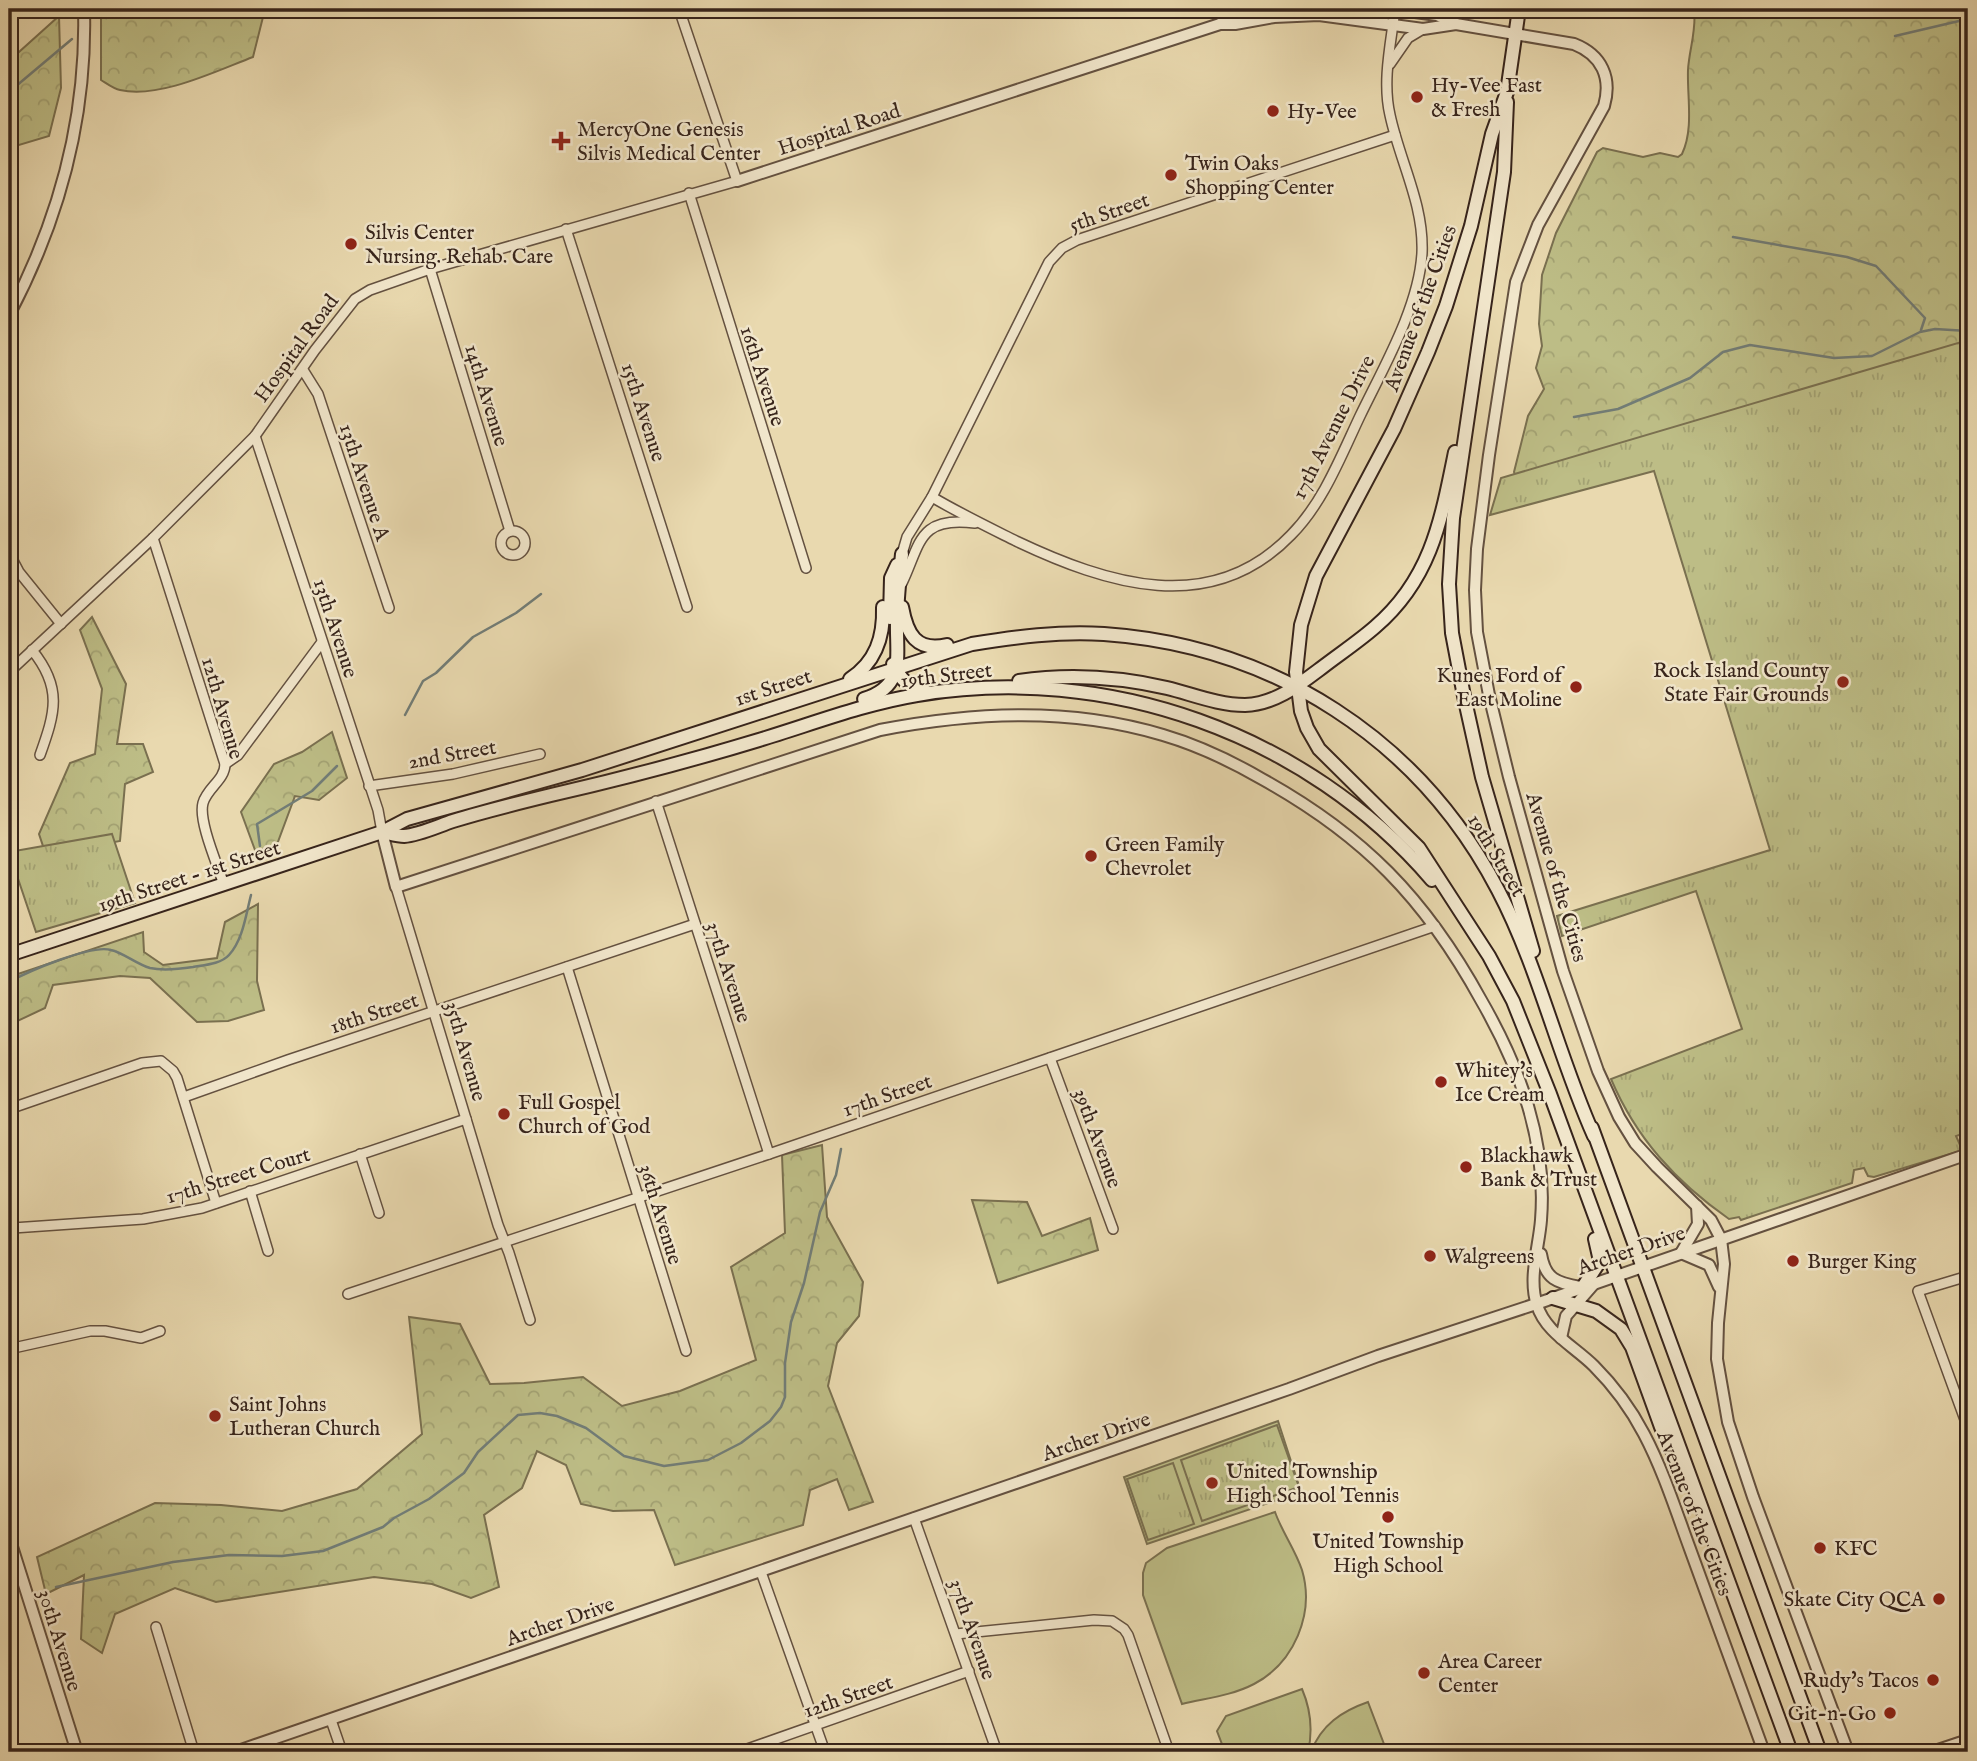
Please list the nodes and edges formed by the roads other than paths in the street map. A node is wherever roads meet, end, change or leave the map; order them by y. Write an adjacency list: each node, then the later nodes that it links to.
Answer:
1 (84, 9): 18 (street)
2 (679, 9): 14 (street)
3 (1256, 9): 6 (street, Hospital Road)
4 (1394, 9): 7 (street, 17th Avenue Drive); 8 (street, Hospital Road)
5 (1519, 9): 10 (main road, Avenue of the Cities)
6 (1220, 24): 7 (street, Hospital Road); 14 (street, Hospital Road)
7 (1393, 24): 9 (street, Hospital Road); 11 (street, 17th Avenue Drive)
8 (1456, 24): 9 (street, Hospital Road); 10 (street, Hospital Road)
9 (1423, 29): 11 (street)
10 (1516, 34): 12 (main road, Avenue of the Cities); 70 (street, Avenue of the Cities)
11 (1389, 65): 13 (street, 17th Avenue Drive)
12 (1507, 92): 19 (main road, Avenue of the Cities); 40 (main road, Avenue of the Cities)
13 (1395, 135): 22 (street, 5th Street); 23 (street, 17th Avenue Drive)
14 (737, 181): 15 (street, Hospital Road)
15 (689, 194): 16 (street, Hospital Road); 28 (street, 16th Avenue)
16 (566, 229): 17 (street, Hospital Road); 30 (street, 15th Avenue)
17 (430, 270): 20 (street, Hospital Road); 24 (street, 14th Avenue)
18 (9, 315)
19 (1475, 368): 40 (main road, Avenue of the Cities); 63 (main road, Avenue of the Cities)
20 (303, 370): 21 (street, Hospital Road); 31 (street, 13th Avenue A)
21 (255, 436): 25 (street, Hospital Road); 34 (street, 13th Avenue)
22 (932, 497): 23 (street, 17th Avenue Drive); 27 (street)
23 (981, 524): 29 (street)
24 (510, 531)
25 (153, 537): 32 (street, Hospital Road); 46 (street, 12th Avenue)
26 (9, 553): 32 (street)
27 (901, 557): 29 (main road); 37 (main road); 39 (main road)
28 (806, 568)
29 (899, 590): 33 (main road); 37 (main road)
30 (687, 607)
31 (389, 608)
32 (61, 624): 36 (street, Hospital Road)
33 (1137, 637): 35 (main road, 1st Street); 37 (main road, 1st Street)
34 (322, 642): 46 (street); 47 (street, 13th Avenue)
35 (1186, 646): 40 (main road, 19th Street)
36 (32, 650): 38 (street, Hospital Road); 45 (street)
37 (896, 668): 39 (main road, 1st Street); 42 (main road); 43 (main road)
38 (9, 672)
39 (841, 686): 49 (main road, 1st Street)
40 (1296, 687): 41 (main road, Avenue of the Cities); 52 (main road, Avenue of the Cities); 63 (main road, 19th Street)
41 (966, 689): 42 (main road, 19th Street); 52 (main road, 19th Street)
42 (933, 693): 43 (main road, 19th Street)
43 (726, 750): 49 (main road, 19th Street)
44 (540, 754): 47 (street, 2nd Street)
45 (40, 755)
46 (225, 764): 50 (street, 12th Avenue)
47 (369, 786): 49 (street, 13th Avenue)
48 (656, 801): 51 (street, 19th Street); 53 (street, 37th Avenue); 54 (street, 19th Street)
49 (382, 832): 50 (main road, 19th Street - 1st Street); 51 (street, 35th Avenue)
50 (224, 885): 55 (main road, 19th Street - 1st Street)
51 (396, 887): 57 (street, 35th Avenue)
52 (1461, 915): 59 (main road, Avenue of the Cities)
53 (695, 924): 56 (street, 18th Street); 65 (street, 37th Avenue)
54 (1435, 926): 58 (street, 17th Street); 74 (street)
55 (9, 955)
56 (567, 967): 57 (street, 18th Street); 68 (street, 36th Avenue)
57 (435, 1012): 60 (street, 18th Street); 62 (street, 35th Avenue)
58 (1050, 1058): 65 (street, 17th Street); 73 (street, 39th Avenue)
59 (1538, 1063): 80 (main road, Avenue of the Cities); 82 (main road)
60 (184, 1097): 61 (street); 69 (street)
61 (9, 1109)
62 (466, 1119): 64 (street, 17th Street Court); 76 (street, 35th Avenue)
63 (1594, 1136): 79 (main road, Avenue of the Cities)
64 (360, 1154): 67 (street, 17th Street Court); 71 (street)
65 (769, 1154): 68 (street, 17th Street)
66 (1968, 1154): 75 (street, Archer Drive)
67 (250, 1191): 69 (street, 17th Street Court); 77 (street)
68 (638, 1198): 76 (street, 17th Street); 93 (street, 36th Avenue)
69 (216, 1203): 72 (street, 17th Street Court)
70 (1696, 1206): 75 (street, Avenue of the Cities); 78 (street)
71 (379, 1213)
72 (13, 1228)
73 (1113, 1229)
74 (1539, 1238): 82 (street); 87 (street)
75 (1721, 1239): 78 (street, Archer Drive); 84 (street)
76 (504, 1241): 85 (street, 17th Street); 89 (street, 35th Avenue)
77 (268, 1251)
78 (1681, 1253): 79 (street, Archer Drive); 84 (street)
79 (1642, 1266): 80 (street, Archer Drive); 83 (main road, Avenue of the Cities)
80 (1616, 1276): 82 (street, Archer Drive); 97 (main road, Avenue of the Cities)
81 (1968, 1276): 94 (street)
82 (1588, 1286): 86 (street, Archer Drive); 88 (street)
83 (1649, 1287): 95 (main road, Avenue of the Cities); 116 (main road, Avenue of the Cities)
84 (1721, 1290): 117 (street)
85 (348, 1294)
86 (1553, 1298): 87 (street, Archer Drive); 88 (main road)
87 (1536, 1304): 91 (street, Avenue of the Cities); 96 (street, Archer Drive)
88 (1577, 1305): 91 (street); 97 (main road)
89 (530, 1321)
90 (160, 1331): 92 (street)
91 (1561, 1338): 114 (street, Avenue of the Cities)
92 (9, 1349)
93 (685, 1351)
94 (1968, 1429)
95 (1708, 1446)
96 (914, 1518): 99 (street, Archer Drive); 101 (street, 37th Avenue)
97 (1707, 1519): 115 (main road, Avenue of the Cities)
98 (9, 1537): 106 (street, 30th Avenue)
99 (761, 1572): 103 (street, Archer Drive); 104 (street)
100 (156, 1627): 107 (street)
101 (956, 1633): 102 (street, 37th Avenue); 113 (street)
102 (969, 1671): 104 (street, 12th Street); 112 (street, 37th Avenue)
103 (331, 1720): 108 (street, Archer Drive); 109 (street)
104 (816, 1726): 110 (street, 12th Street); 111 (street)
105 (1968, 1740): 118 (street)
106 (77, 1752)
107 (194, 1752)
108 (235, 1752)
109 (342, 1752)
110 (739, 1752)
111 (825, 1752)
112 (997, 1752)
113 (1169, 1752)
114 (1764, 1752)
115 (1791, 1752)
116 (1820, 1752)
117 (1848, 1752)
118 (1932, 1752)

